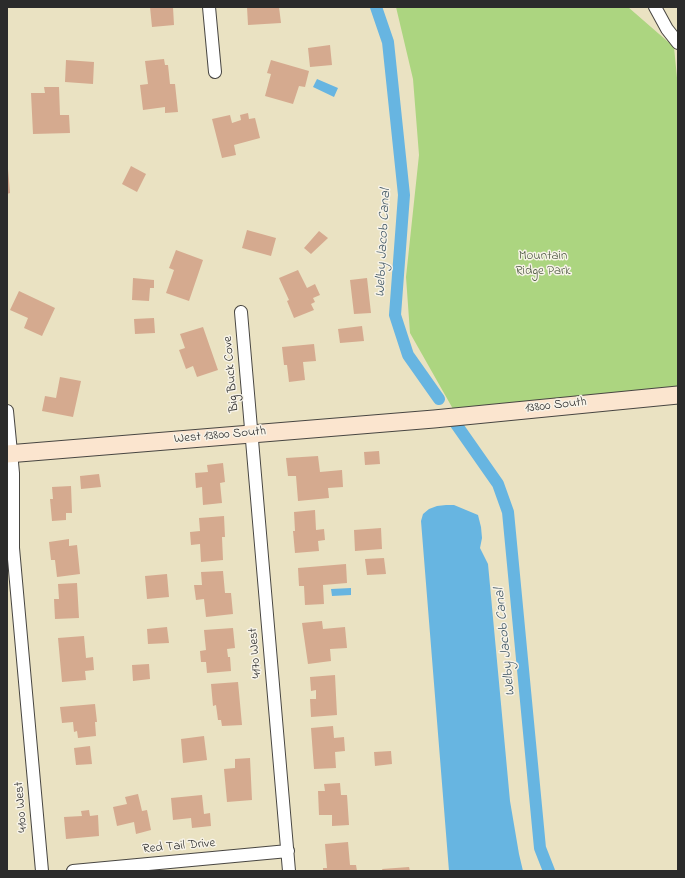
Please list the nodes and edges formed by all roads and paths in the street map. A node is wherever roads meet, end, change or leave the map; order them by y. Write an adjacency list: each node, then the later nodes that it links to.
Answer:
1 (209, 7): 4 (street)
2 (655, 7): 3 (street)
3 (678, 42)
4 (215, 72)
5 (241, 312): 9 (street, Big Buck Cove)
6 (678, 395): 8 (street, 13800 South)
7 (7, 411): 10 (street, 4100 West)
8 (434, 419): 9 (street, West 13800 South)
9 (251, 433): 10 (street, West 13800 South); 11 (street, 4170 West)
10 (9, 453): 12 (street, 4100 West)
11 (288, 851): 13 (street, Red Tail Drive); 14 (street, 4170 West)
12 (42, 871)
13 (73, 871)
14 (289, 871)

